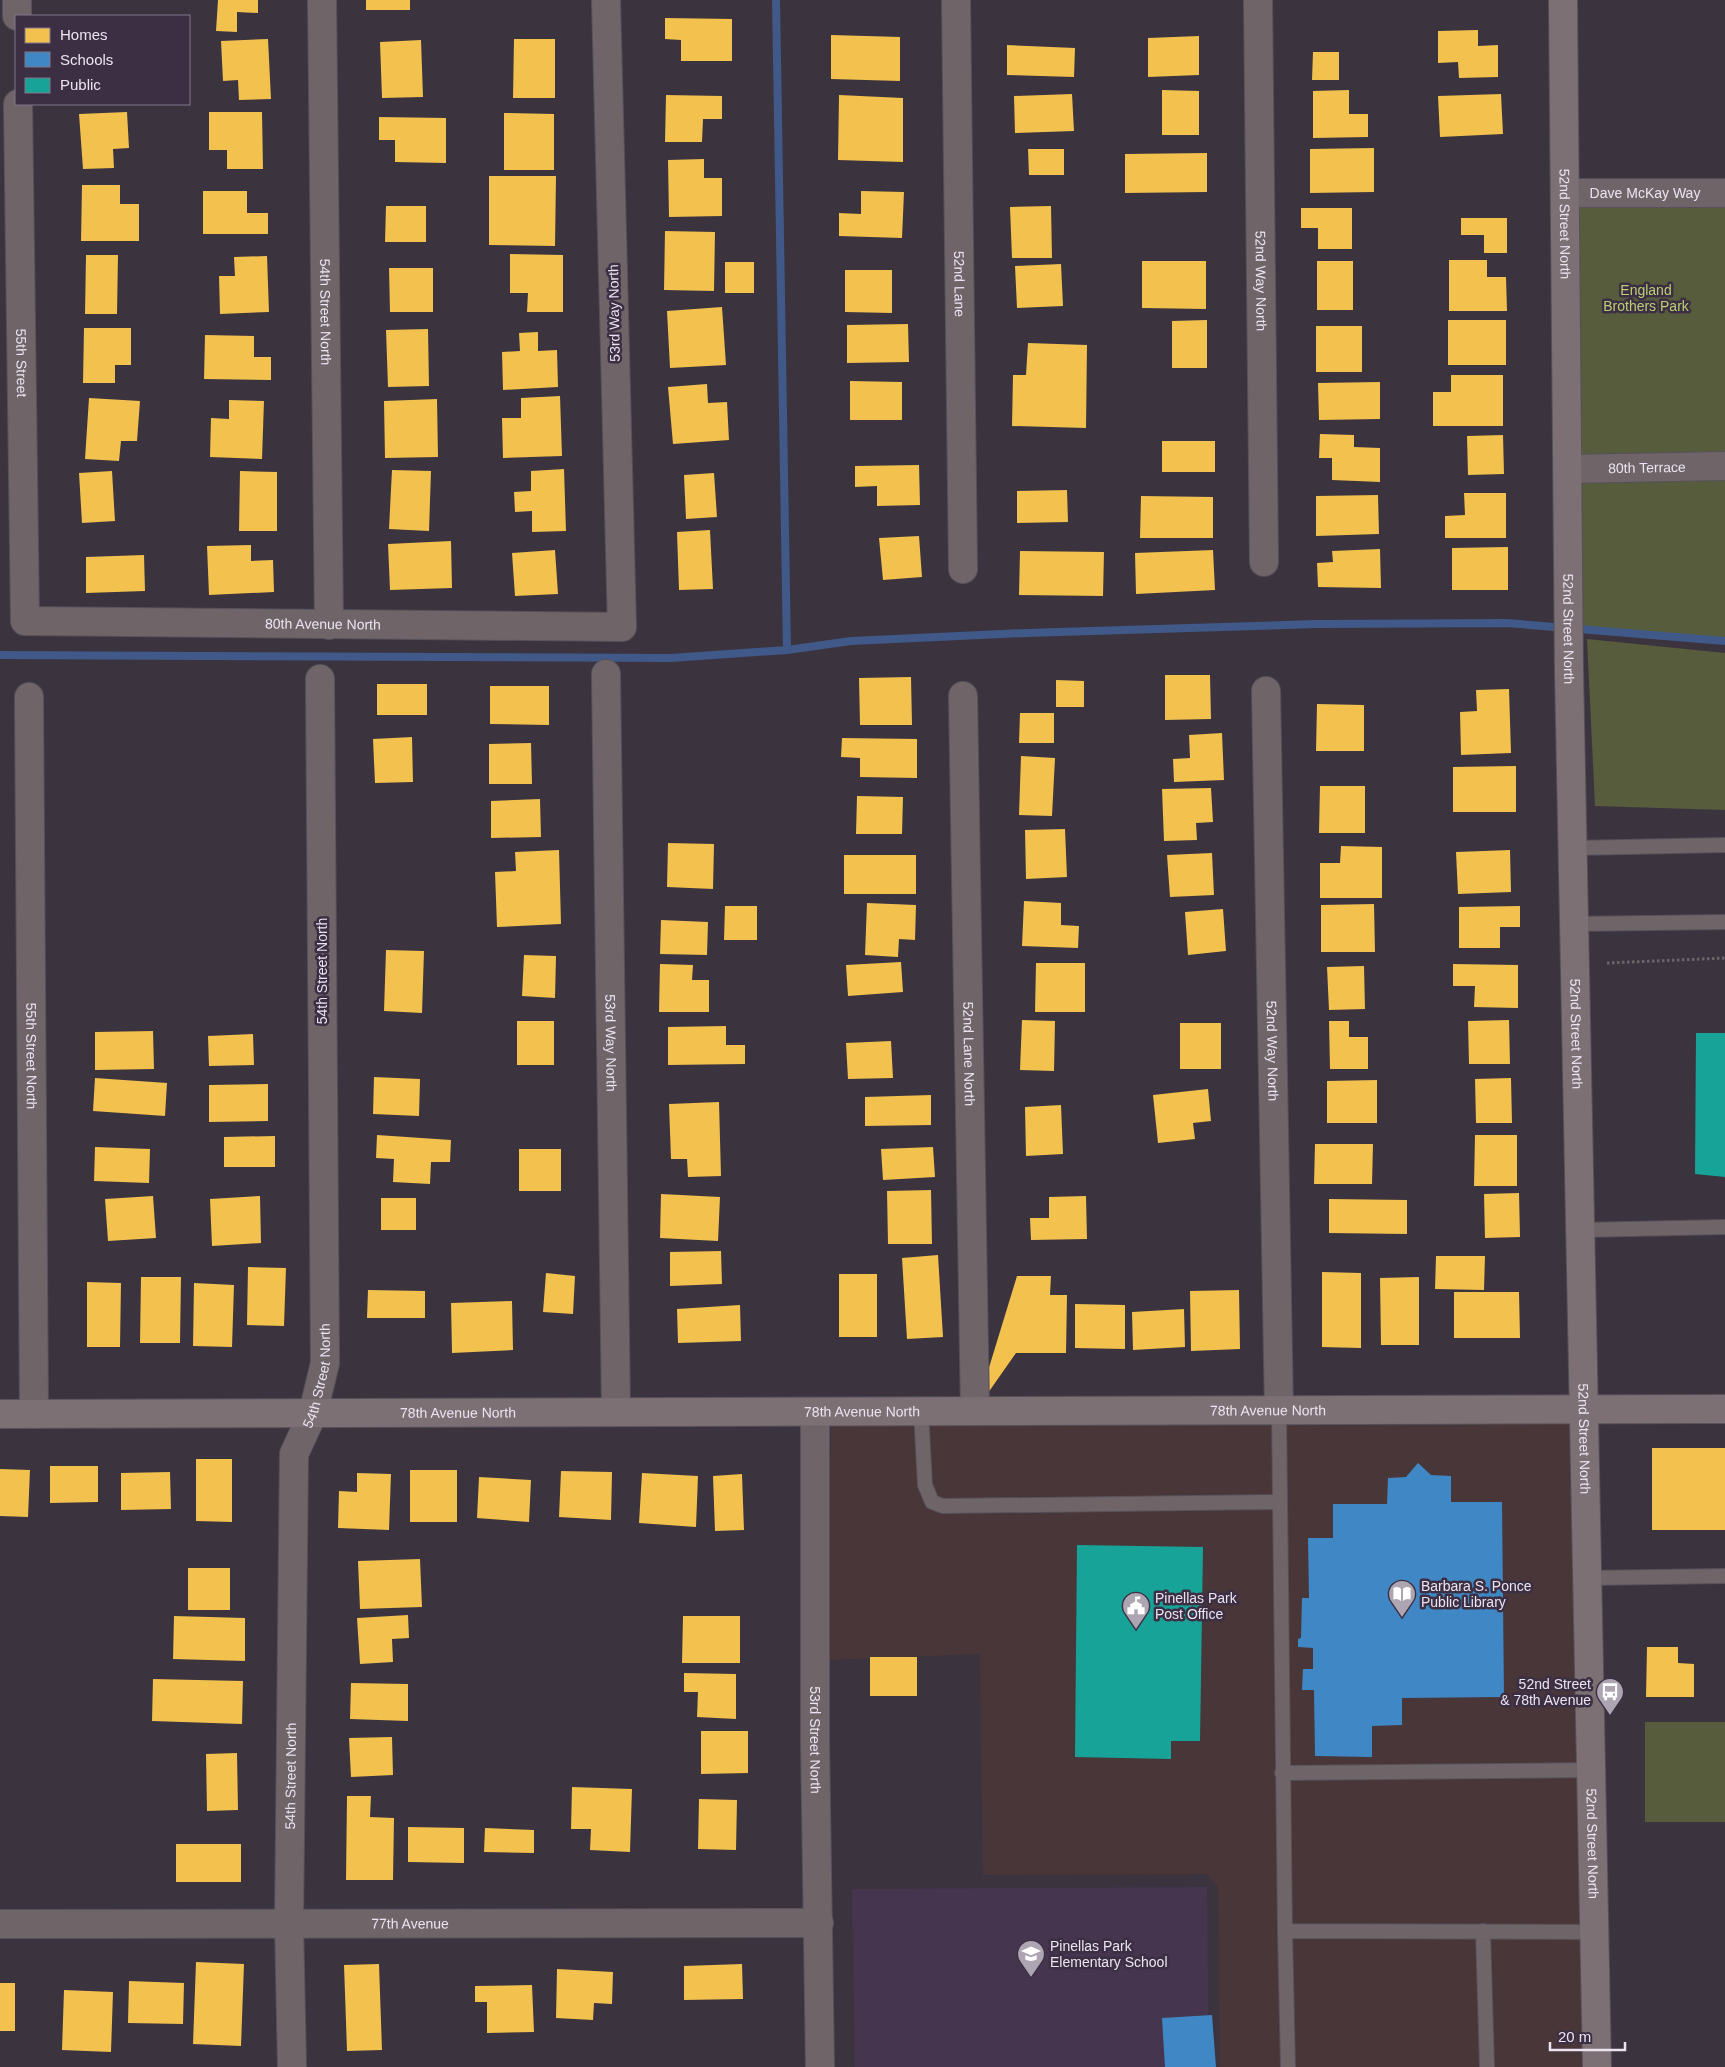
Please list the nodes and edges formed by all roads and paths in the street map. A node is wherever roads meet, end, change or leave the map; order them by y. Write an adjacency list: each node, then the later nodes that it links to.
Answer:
1 (17, 0): 7 (street)
2 (322, 0): 16 (street, 54th Street North)
3 (606, 0): 17 (street, 53rd Way North)
4 (956, 0): 14 (street, 52nd Lane)
5 (1258, 0): 13 (street, 52nd Way North)
6 (1563, 0): 10 (street, 52nd Street North)
7 (17, 15)
8 (18, 105): 15 (street, 55th Street)
9 (1725, 192): 10 (street, Dave McKay Way)
10 (1565, 193): 12 (street, 52nd Street North)
11 (1725, 466): 12 (street, 80th Terrace)
12 (1568, 470): 24 (street, 52nd Street North)
13 (1264, 562)
14 (963, 569)
15 (25, 621): 16 (street, 80th Avenue North)
16 (330, 626): 17 (street, 80th Avenue North)
17 (622, 627)
18 (606, 674): 36 (street, 53rd Way North)
19 (320, 679): 38 (street, 54th Street North)
20 (1266, 691): 35 (street, 52nd Way North)
21 (963, 696): 34 (street, 52nd Lane North)
22 (30, 697): 40 (street, 55th Street North)
23 (1725, 845): 24 (lane)
24 (1573, 848): 26 (street, 52nd Street North)
25 (1725, 922): 26 (lane)
26 (1574, 924): 30 (street, 52nd Street North)
27 (1725, 958): 28 (path)
28 (1607, 963)
29 (1725, 1227): 30 (lane)
30 (1580, 1230): 32 (street, 52nd Street North)
31 (1725, 1409): 32 (street, 78th Avenue North)
32 (1584, 1410): 35 (street, 78th Avenue North); 43 (street, 52nd Street North)
33 (921, 1411): 34 (street, 78th Avenue North); 37 (street, 78th Avenue North); 41 (lane)
34 (975, 1411): 35 (street, 78th Avenue North)
35 (1279, 1411): 41 (lane)
36 (616, 1412): 37 (street, 78th Avenue North); 38 (street, 78th Avenue North)
37 (815, 1412): 46 (street, 53rd Street North)
38 (313, 1413): 40 (street, 78th Avenue North); 48 (street, 54th Street North)
39 (0, 1414): 40 (street, 78th Avenue North)
40 (34, 1414)
41 (1280, 1502): 45 (lane)
42 (1725, 1576): 43 (lane)
43 (1587, 1578): 44 (street, 52nd Street North)
44 (1591, 1770): 45 (lane); 51 (street, 52nd Street North)
45 (1282, 1773): 49 (lane)
46 (819, 1923): 48 (street, 77th Avenue); 53 (street, 53rd Street North)
47 (0, 1924): 48 (street, 77th Avenue)
48 (289, 1924): 52 (street, 54th Street North)
49 (1285, 1931): 50 (lane); 54 (lane)
50 (1483, 1931): 51 (lane); 55 (lane)
51 (1594, 1932): 56 (street, 52nd Street North)
52 (292, 2067)
53 (820, 2067)
54 (1288, 2067)
55 (1487, 2067)
56 (1597, 2067)

